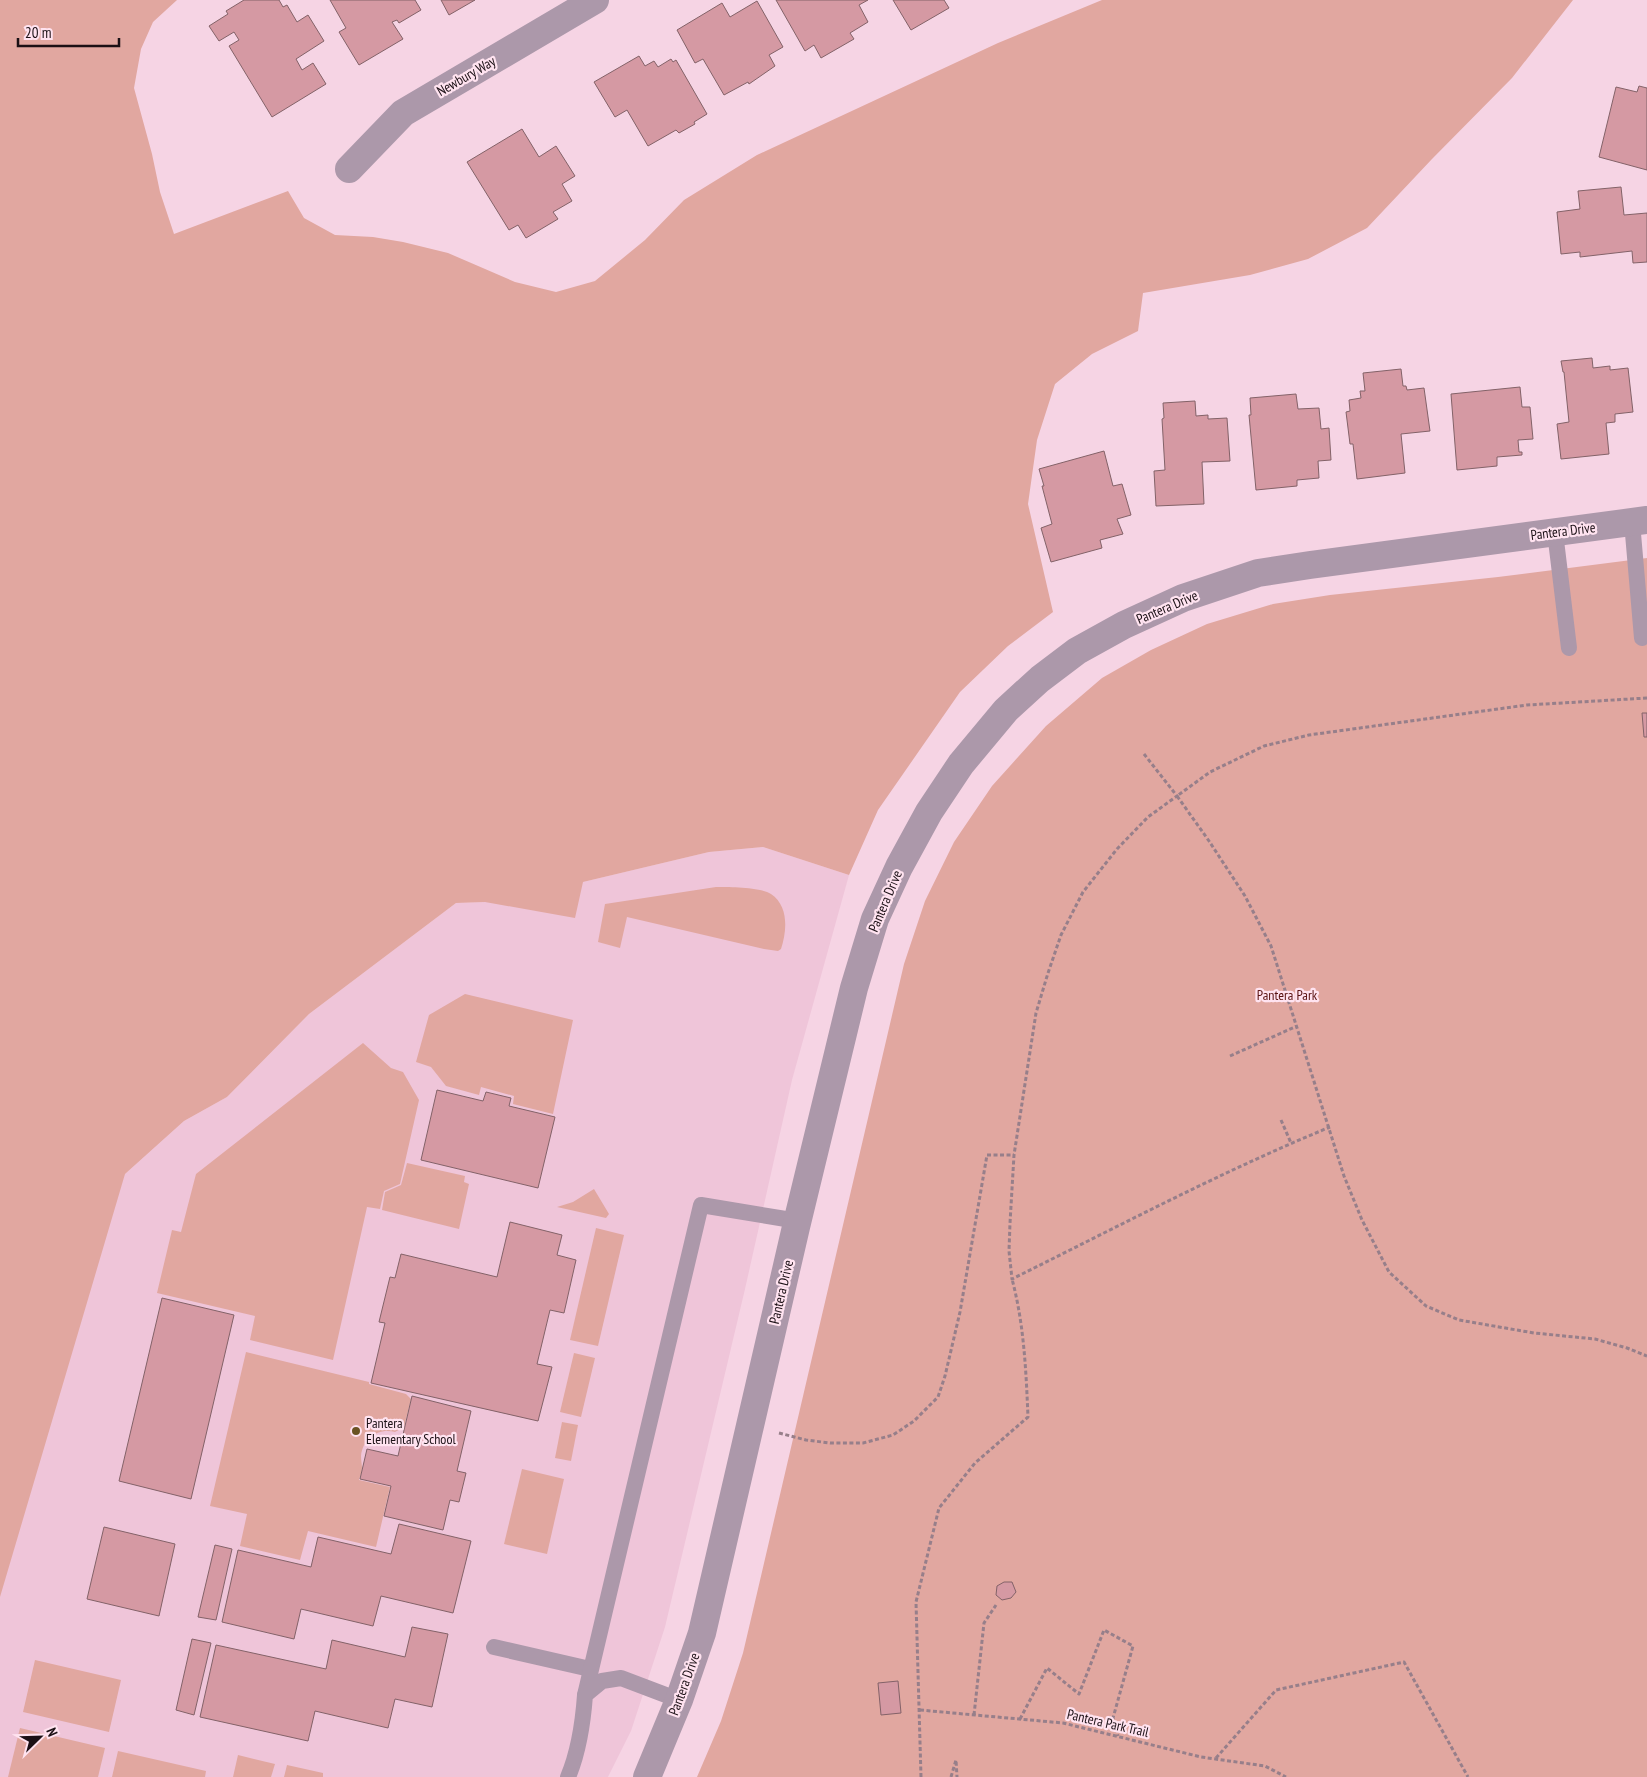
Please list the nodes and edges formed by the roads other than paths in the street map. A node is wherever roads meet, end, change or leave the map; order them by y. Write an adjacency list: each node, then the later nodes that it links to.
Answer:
1 (595, 0): 2 (street, Newbury Way)
2 (348, 169)
3 (1639, 521): 4 (street, Pantera Drive); 5 (lane)
4 (1555, 532): 6 (lane); 7 (street, Pantera Drive)
5 (1642, 638)
6 (1569, 648)
7 (798, 1221): 9 (lane); 11 (street, Pantera Drive)
8 (494, 1647): 9 (lane)
9 (590, 1669): 10 (lane)
10 (585, 1694): 11 (lane); 12 (lane)
11 (679, 1700): 13 (street, Pantera Drive)
12 (568, 1777)
13 (647, 1777)

